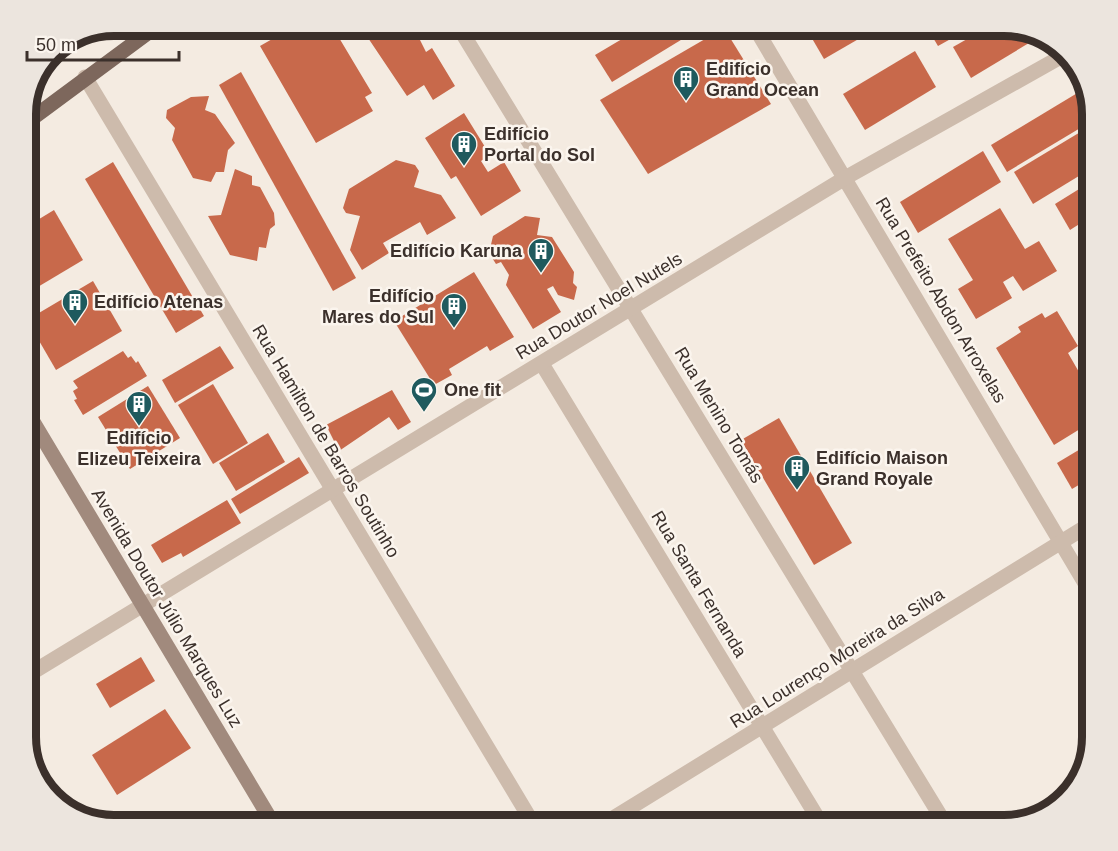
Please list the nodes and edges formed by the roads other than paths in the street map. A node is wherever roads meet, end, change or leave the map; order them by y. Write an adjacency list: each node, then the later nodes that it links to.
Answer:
1 (143, 36): 5 (main road)
2 (464, 36): 8 (street, Rua Menino Tomás)
3 (760, 36): 7 (street, Rua Prefeito Abdon Arroxelas)
4 (1058, 58): 7 (street, Rua Doutor Noel Nutels)
5 (85, 77): 6 (main road); 11 (street, Rua Hamilton de Barros Soutinho)
6 (36, 115)
7 (845, 178): 8 (street, Rua Doutor Noel Nutels); 13 (street, Rua Prefeito Abdon Arroxelas)
8 (631, 309): 9 (street, Rua Doutor Noel Nutels); 17 (street, Rua Menino Tomás)
9 (542, 364): 11 (street, Rua Doutor Noel Nutels); 18 (street, Rua Santa Fernanda)
10 (36, 427): 15 (street, Avenida Doutor Júlio Marques Luz)
11 (333, 491): 15 (street, Rua Doutor Noel Nutels); 20 (street, Rua Hamilton de Barros Soutinho)
12 (1082, 529): 13 (street, Rua Lourenço Moreira da Silva)
13 (1062, 541): 14 (street, Rua Prefeito Abdon Arroxelas); 17 (street, Rua Lourenço Moreira da Silva)
14 (1082, 577)
15 (144, 607): 16 (street, Rua Doutor Noel Nutels); 19 (street, Avenida Doutor Júlio Marques Luz)
16 (36, 670)
17 (853, 672): 18 (street, Rua Lourenço Moreira da Silva); 23 (street, Rua Menino Tomás)
18 (763, 728): 21 (street, Rua Lourenço Moreira da Silva); 22 (street, Rua Santa Fernanda)
19 (268, 815)
20 (528, 815)
21 (619, 815)
22 (816, 815)
23 (940, 815)

